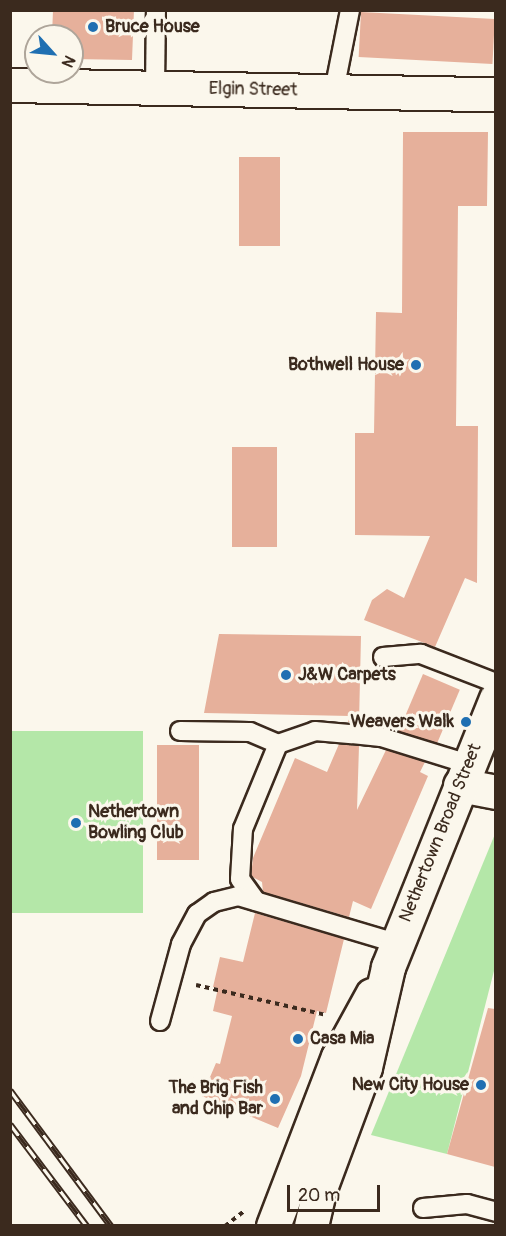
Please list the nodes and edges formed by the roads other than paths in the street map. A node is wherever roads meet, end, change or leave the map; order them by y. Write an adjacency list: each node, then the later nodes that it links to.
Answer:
1 (156, 10): 4 (lane)
2 (350, 10): 5 (lane)
3 (10, 85): 4 (main road, Elgin Street)
4 (155, 88): 5 (main road, Elgin Street)
5 (334, 91): 6 (main road, Elgin Street)
6 (495, 94)
7 (383, 657): 8 (lane)
8 (495, 683)
9 (495, 699): 12 (main road, Nethertown Broad Street)
10 (180, 731): 11 (lane)
11 (278, 744): 12 (lane); 14 (lane)
12 (464, 774): 13 (main road); 15 (main road, Nethertown Broad Street)
13 (495, 792)
14 (256, 901): 15 (lane); 16 (lane)
15 (392, 955): 19 (main road, Nethertown Broad Street); 20 (main road, Nethertown Broad Street)
16 (160, 1021)
17 (423, 1208): 18 (lane)
18 (495, 1212)
19 (273, 1226)
20 (311, 1226)

